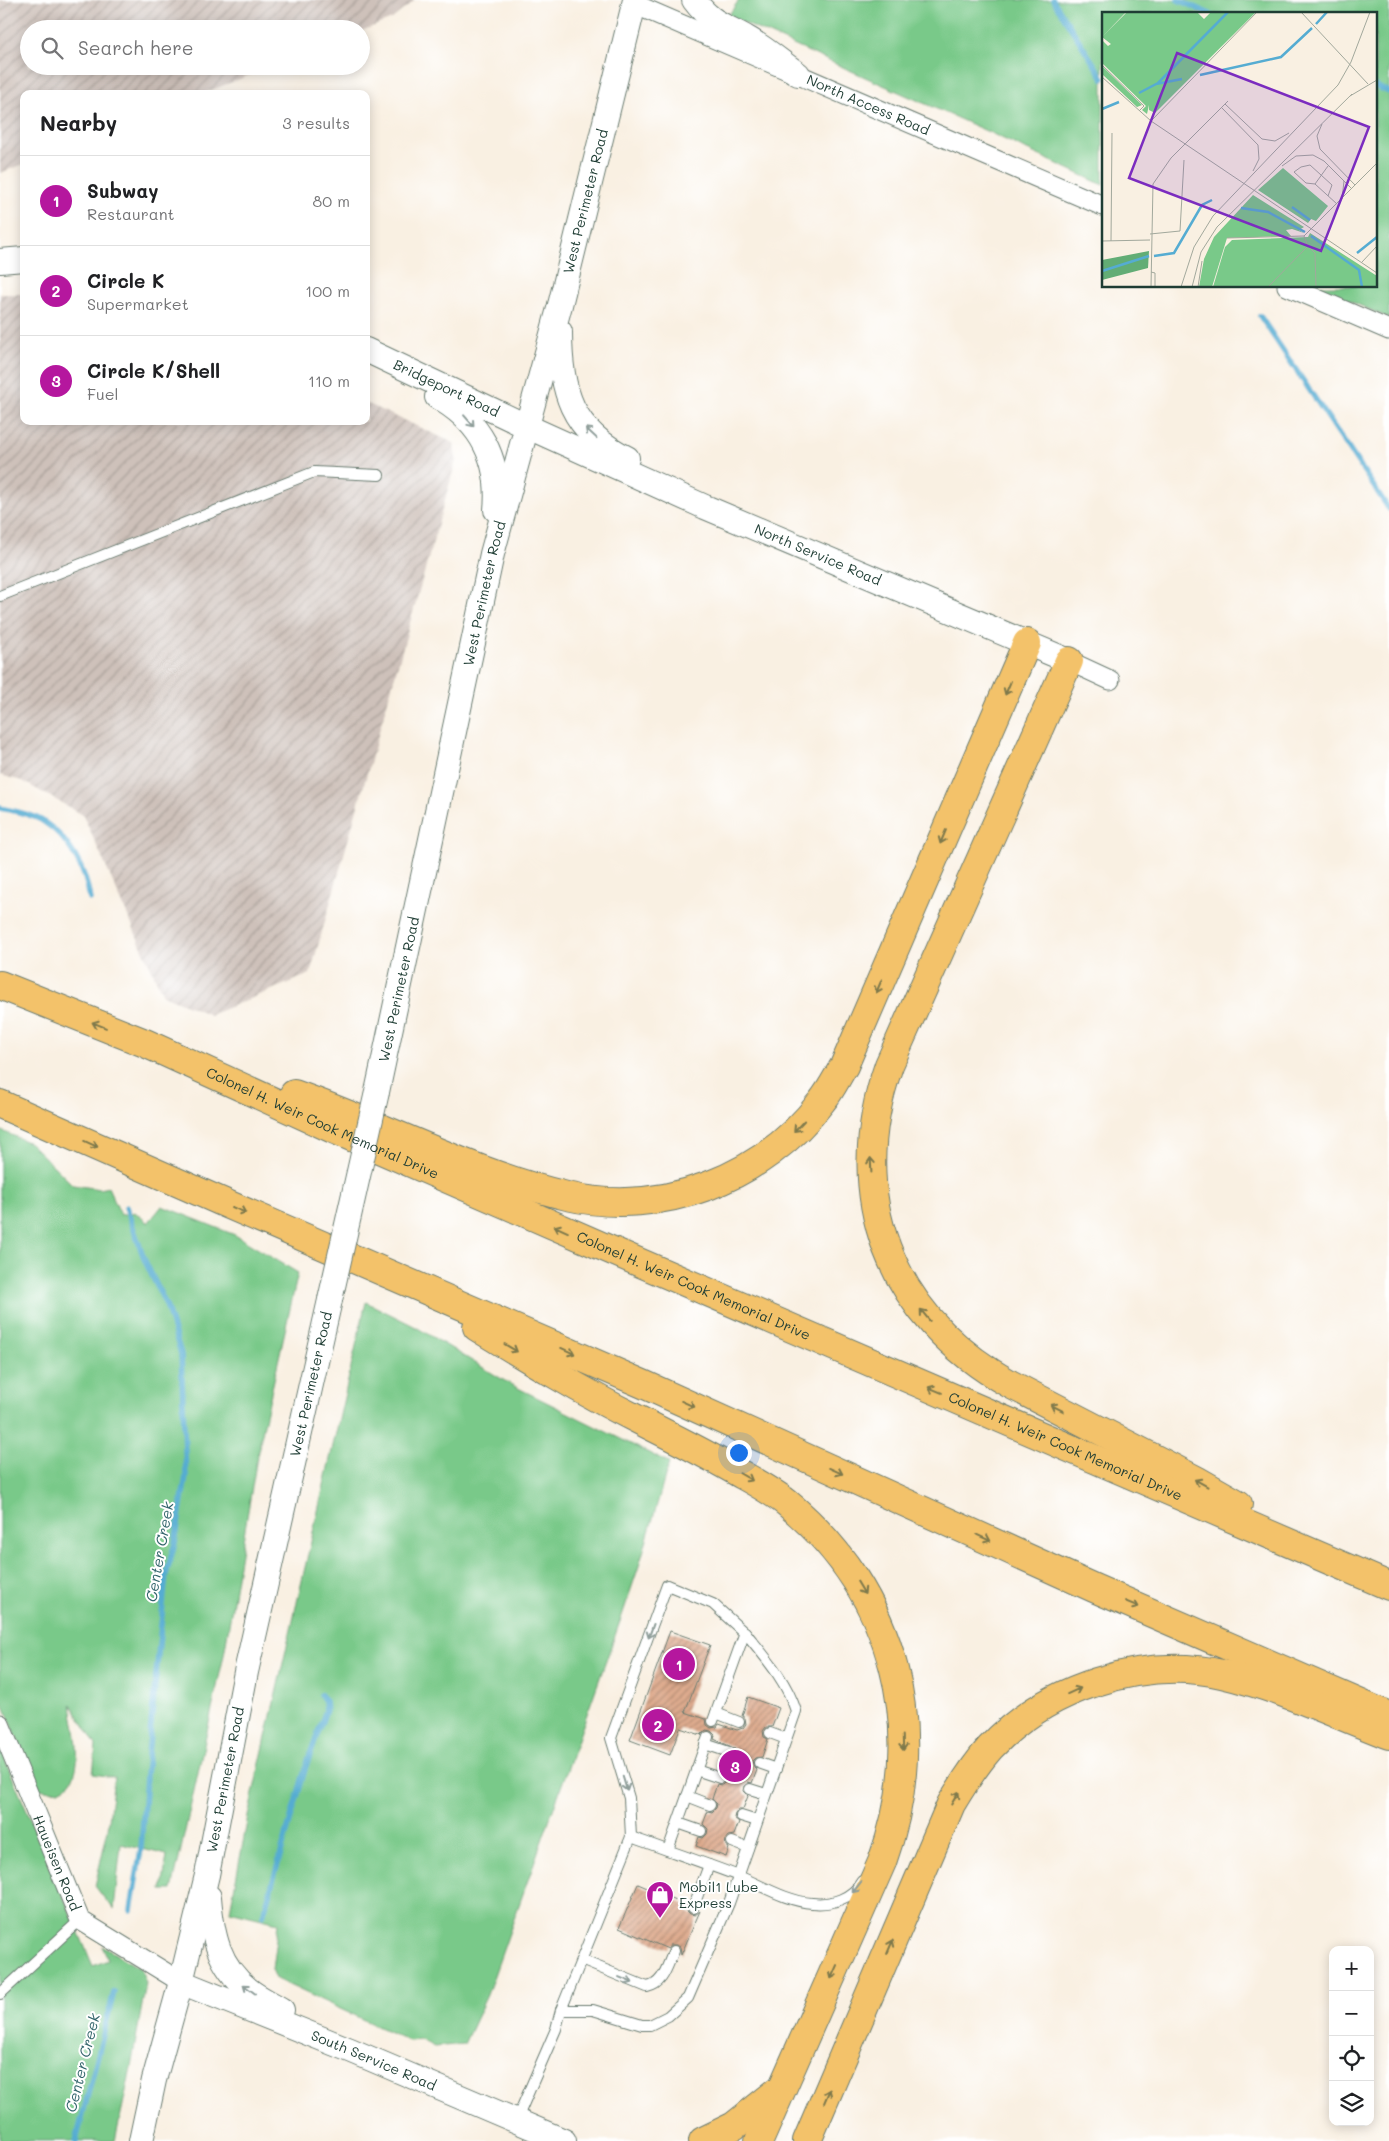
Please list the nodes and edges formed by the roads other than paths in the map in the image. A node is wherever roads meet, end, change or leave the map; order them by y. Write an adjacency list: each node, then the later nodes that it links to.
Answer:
1 (694, 0): 3 (street)
2 (634, 2): 3 (street, North Access Road); 8 (street, West Perimeter Road)
3 (798, 74): 4 (street, North Access Road)
4 (1102, 206)
5 (20, 259): 6 (street)
6 (0, 261)
7 (1292, 288): 9 (street)
8 (560, 305): 12 (street, West Perimeter Road); 14 (street, one-way to 8)
9 (1389, 330)
10 (370, 352): 12 (street, Bridgeport Road)
11 (370, 364): 15 (street, one-way to 15)
12 (526, 426): 14 (street, North Service Road); 15 (street, West Perimeter Road)
13 (379, 475): 16 (lane)
14 (705, 507): 17 (street, North Service Road)
15 (492, 554): 56 (street, West Perimeter Road, bridge)
16 (0, 596)
17 (1027, 643): 18 (street, North Service Road); 21 (highway, one-way to 21)
18 (1069, 661): 19 (street, North Service Road); 26 (highway, one-way to 18)
19 (1110, 680)
20 (0, 985): 21 (highway, Colonel H. Weir Cook Memorial Drive, one-way to 20)
21 (144, 1043): 26 (highway, Colonel H. Weir Cook Memorial Drive, one-way to 21)
22 (0, 1104): 24 (highway)
23 (0, 1108): 24 (highway)
24 (46, 1124): 25 (highway, one-way to 25)
25 (395, 1277): 29 (highway, one-way to 29); 43 (highway, one-way to 43)
26 (1377, 1581)
27 (745, 1632): 28 (lane); 30 (lane); 34 (lane); 49 (lane, one-way to 49)
28 (760, 1651)
29 (1389, 1716)
30 (739, 1722)
31 (0, 1724): 59 (street, Haueisen Road)
32 (770, 1733): 34 (lane)
33 (1389, 1735): 72 (highway, one-way to 33)
34 (786, 1739): 37 (lane)
35 (729, 1752): 38 (lane)
36 (759, 1764): 37 (lane)
37 (776, 1769): 41 (lane)
38 (696, 1770): 39 (lane); 42 (lane)
39 (720, 1778)
40 (750, 1789): 41 (lane)
41 (766, 1794): 46 (lane)
42 (687, 1796): 44 (lane); 47 (lane)
43 (900, 1796): 52 (lane); 66 (highway, one-way to 66)
44 (710, 1805)
45 (741, 1816): 46 (lane)
46 (757, 1821): 51 (lane)
47 (678, 1823): 48 (lane); 53 (lane)
48 (701, 1831)
49 (631, 1837): 53 (lane); 61 (lane)
50 (732, 1842): 51 (lane)
51 (748, 1848): 57 (lane)
52 (875, 1848)
53 (668, 1850): 54 (lane)
54 (709, 1865): 57 (lane); 58 (lane)
55 (865, 1874): 57 (lane, one-way to 57)
56 (207, 1876): 62 (street, West Perimeter Road); 65 (street, one-way to 56)
57 (738, 1876): 64 (lane)
58 (692, 1908)
59 (80, 1920): 62 (street, Haueisen Road); 63 (lane)
60 (674, 1951): 61 (lane, one-way to 60)
61 (581, 1960): 64 (lane)
62 (181, 1982): 65 (street, South Service Road); 68 (street, West Perimeter Road)
63 (0, 1994)
64 (561, 2010): 67 (lane)
65 (350, 2050): 67 (street, South Service Road)
66 (784, 2085): 70 (highway); 71 (highway)
67 (516, 2121): 69 (street, South Service Road)
68 (141, 2141)
69 (564, 2141)
70 (703, 2141)
71 (759, 2141)
72 (808, 2141)

